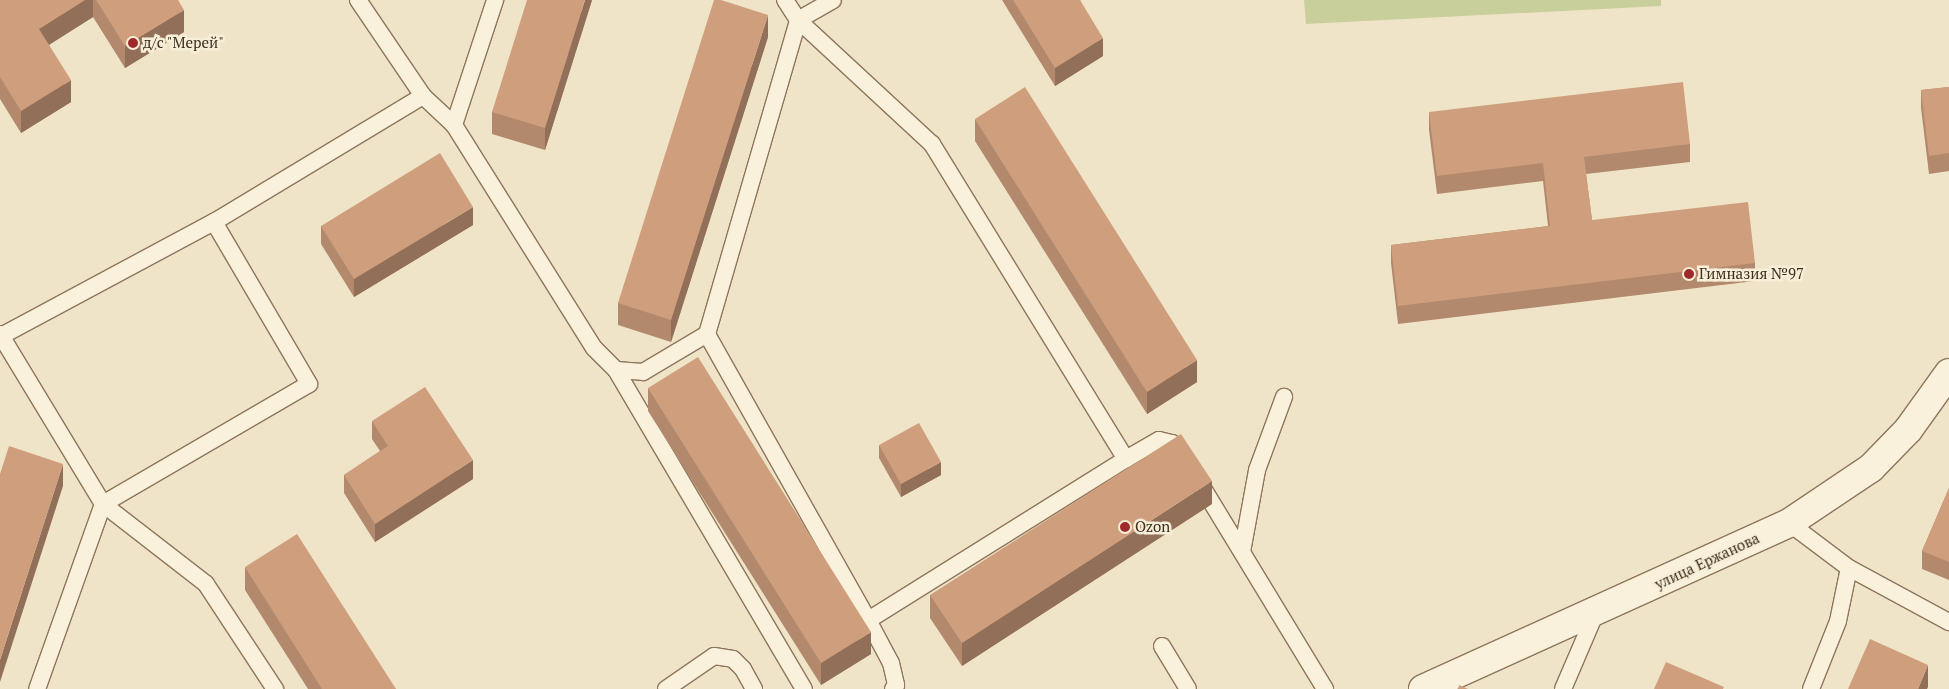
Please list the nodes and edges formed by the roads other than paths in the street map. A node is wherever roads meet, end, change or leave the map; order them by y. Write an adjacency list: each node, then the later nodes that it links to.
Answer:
1 (358, 0): 6 (lane)
2 (495, 0): 7 (lane)
3 (785, 0): 5 (lane)
4 (833, 0): 5 (lane)
5 (798, 20): 9 (lane); 14 (lane)
6 (422, 96): 7 (lane); 8 (lane)
7 (454, 126): 11 (lane)
8 (214, 222): 10 (lane); 15 (lane)
9 (707, 334): 11 (lane); 20 (lane)
10 (1, 335): 15 (lane)
11 (616, 370): 27 (lane)
12 (1949, 373): 16 (street, улица Ержанова)
13 (1284, 397): 17 (lane)
14 (1126, 459): 17 (lane); 20 (lane)
15 (103, 504): 23 (lane); 24 (lane)
16 (1789, 523): 18 (lane); 19 (street, улица Ержанова)
17 (1242, 552): 30 (lane)
18 (1849, 568): 21 (lane); 33 (lane)
19 (1596, 612): 31 (street, улица Ержанова); 32 (lane)
20 (868, 620): 28 (lane)
21 (1949, 622)
22 (1162, 646): 29 (lane)
23 (37, 689)
24 (275, 689)
25 (666, 689): 26 (lane)
26 (754, 689)
27 (804, 689)
28 (893, 689)
29 (1188, 689)
30 (1324, 689)
31 (1423, 689)
32 (1563, 689)
33 (1811, 689)

